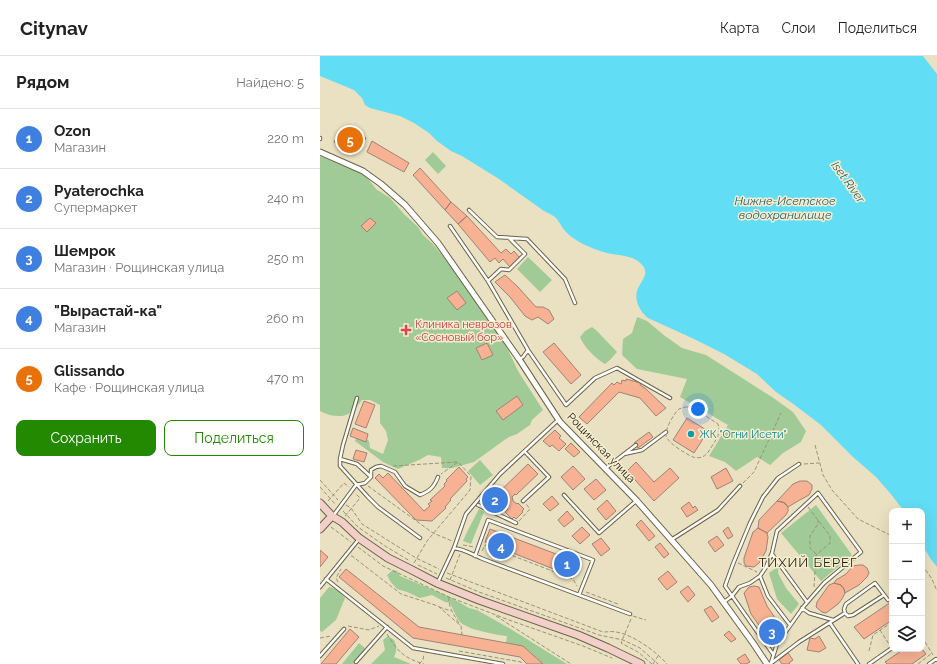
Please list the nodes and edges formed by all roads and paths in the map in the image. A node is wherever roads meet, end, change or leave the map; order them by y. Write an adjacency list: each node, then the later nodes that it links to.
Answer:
1 (320, 152): 8 (street, Рощинская улица)
2 (469, 210): 4 (lane)
3 (450, 226): 5 (lane)
4 (509, 238): 5 (lane); 6 (lane)
5 (488, 281): 7 (lane)
6 (575, 302)
7 (528, 350): 8 (lane); 10 (lane)
8 (518, 360): 12 (street, Рощинская улица)
9 (357, 398): 18 (lane)
10 (670, 398)
11 (781, 413): 29 (path)
12 (558, 420): 23 (street, Рощинская улица); 54 (lane)
13 (666, 432): 13 (path); 17 (lane)
14 (636, 445): 17 (lane)
15 (815, 445): 20 (path)
16 (526, 453): 35 (lane)
17 (624, 454): 23 (lane)
18 (340, 459): 24 (lane); 28 (lane)
19 (458, 462): 22 (path); 25 (path); 49 (path)
20 (820, 463): 21 (path); 50 (path)
21 (799, 464): 63 (lane)
22 (381, 466): 24 (lane); 25 (lane)
23 (606, 469): 36 (street, Рощинская улица)
24 (371, 477): 27 (lane)
25 (438, 477)
26 (320, 480): 32 (path)
27 (365, 483): 28 (lane); 49 (path)
28 (356, 485): 31 (lane); 52 (lane)
29 (740, 486): 53 (lane)
30 (320, 487): 34 (path)
31 (353, 490): 32 (path); 37 (lane); 41 (path)
32 (333, 495): 34 (path); 37 (path)
33 (564, 495): 36 (lane)
34 (330, 499): 38 (path); 40 (path)
35 (523, 501): 47 (path)
36 (637, 501): 53 (street, Рощинская улица)
37 (342, 504): 40 (lane); 41 (path)
38 (322, 505): 44 (street)
39 (478, 505): 47 (lane)
40 (339, 508): 43 (path); 44 (lane)
41 (352, 508): 43 (path); 62 (path)
42 (810, 510): 45 (path)
43 (346, 514): 46 (path); 64 (path)
44 (332, 516): 46 (street); 48 (street)
45 (818, 520): 59 (path); 59 (path)
46 (342, 522): 51 (street)
47 (516, 523)
48 (320, 527)
49 (433, 533): 54 (path); 62 (path)
50 (889, 534)
51 (359, 538): 70 (lane); 71 (street)
52 (420, 538)
53 (671, 540): 83 (street, Рощинская улица)
54 (456, 542): 55 (lane)
55 (454, 548): 57 (lane); 67 (lane)
56 (477, 548): 57 (path); 61 (lane); 75 (path); 75 (lane)
57 (462, 549): 61 (lane); 68 (path)
58 (772, 554): 69 (lane); 77 (lane); 84 (lane)
59 (816, 554): 77 (path)
60 (348, 556): 86 (path)
61 (475, 556): 78 (lane)
62 (416, 558): 64 (path); 67 (path)
63 (734, 561): 69 (path); 80 (lane)
64 (414, 563): 71 (path)
65 (342, 568): 74 (path)
66 (925, 569): 76 (path)
67 (443, 571): 68 (path); 71 (lane)
68 (452, 575): 72 (path); 102 (path)
69 (761, 575): 80 (lane); 96 (lane)
70 (326, 579): 73 (lane); 74 (lane)
71 (438, 579): 72 (path); 126 (street)
72 (450, 580): 106 (path)
73 (320, 587)
74 (340, 590): 97 (lane)
75 (582, 590): 78 (lane); 85 (path)
76 (937, 591)
77 (815, 594): 84 (lane)
78 (579, 595): 91 (lane)
79 (884, 595): 82 (lane); 90 (lane); 90 (lane)
80 (732, 596): 83 (lane); 115 (lane)
81 (449, 597): 88 (path)
82 (888, 600)
83 (723, 602): 130 (street, Рощинская улица)
84 (807, 602): 87 (lane)
85 (617, 604)
86 (438, 606): 88 (path); 98 (path)
87 (802, 608): 93 (lane); 96 (lane)
88 (452, 611): 98 (path)
89 (492, 614): 125 (path)
90 (845, 614): 93 (lane)
91 (631, 615): 92 (path); 102 (path)
92 (646, 620)
93 (833, 620): 94 (lane)
94 (830, 623): 130 (lane); 131 (lane)
95 (889, 624): 101 (path)
96 (790, 625): 115 (lane)
97 (385, 626): 99 (path); 100 (lane); 110 (lane)
98 (461, 626): 104 (path)
99 (344, 629): 103 (lane)
100 (384, 630): 120 (lane); 121 (path)
101 (880, 630): 108 (path); 113 (path)
102 (625, 634): 106 (path); 117 (path)
103 (339, 635): 105 (path); 116 (lane)
104 (462, 635)
105 (320, 638)
106 (623, 640): 119 (path); 127 (path)
107 (925, 642): 114 (path)
108 (889, 644)
109 (460, 647): 112 (path)
110 (425, 650): 121 (path); 122 (lane)
111 (889, 650): 132 (lane)
112 (459, 651)
113 (869, 651)
114 (932, 653): 118 (path); 133 (path)
115 (773, 655): 130 (lane)
116 (320, 656)
117 (659, 656): 119 (path); 129 (path)
118 (936, 660): 134 (lane)
119 (655, 661): 127 (path); 128 (path)
120 (356, 662)
121 (420, 663): 123 (path)
122 (488, 663): 124 (lane)
123 (424, 664)
124 (503, 664)
125 (571, 664)
126 (641, 664)
127 (652, 664)
128 (658, 664)
129 (667, 664)
130 (769, 664)
131 (858, 664)
132 (869, 664)
133 (918, 664)
134 (929, 664)

